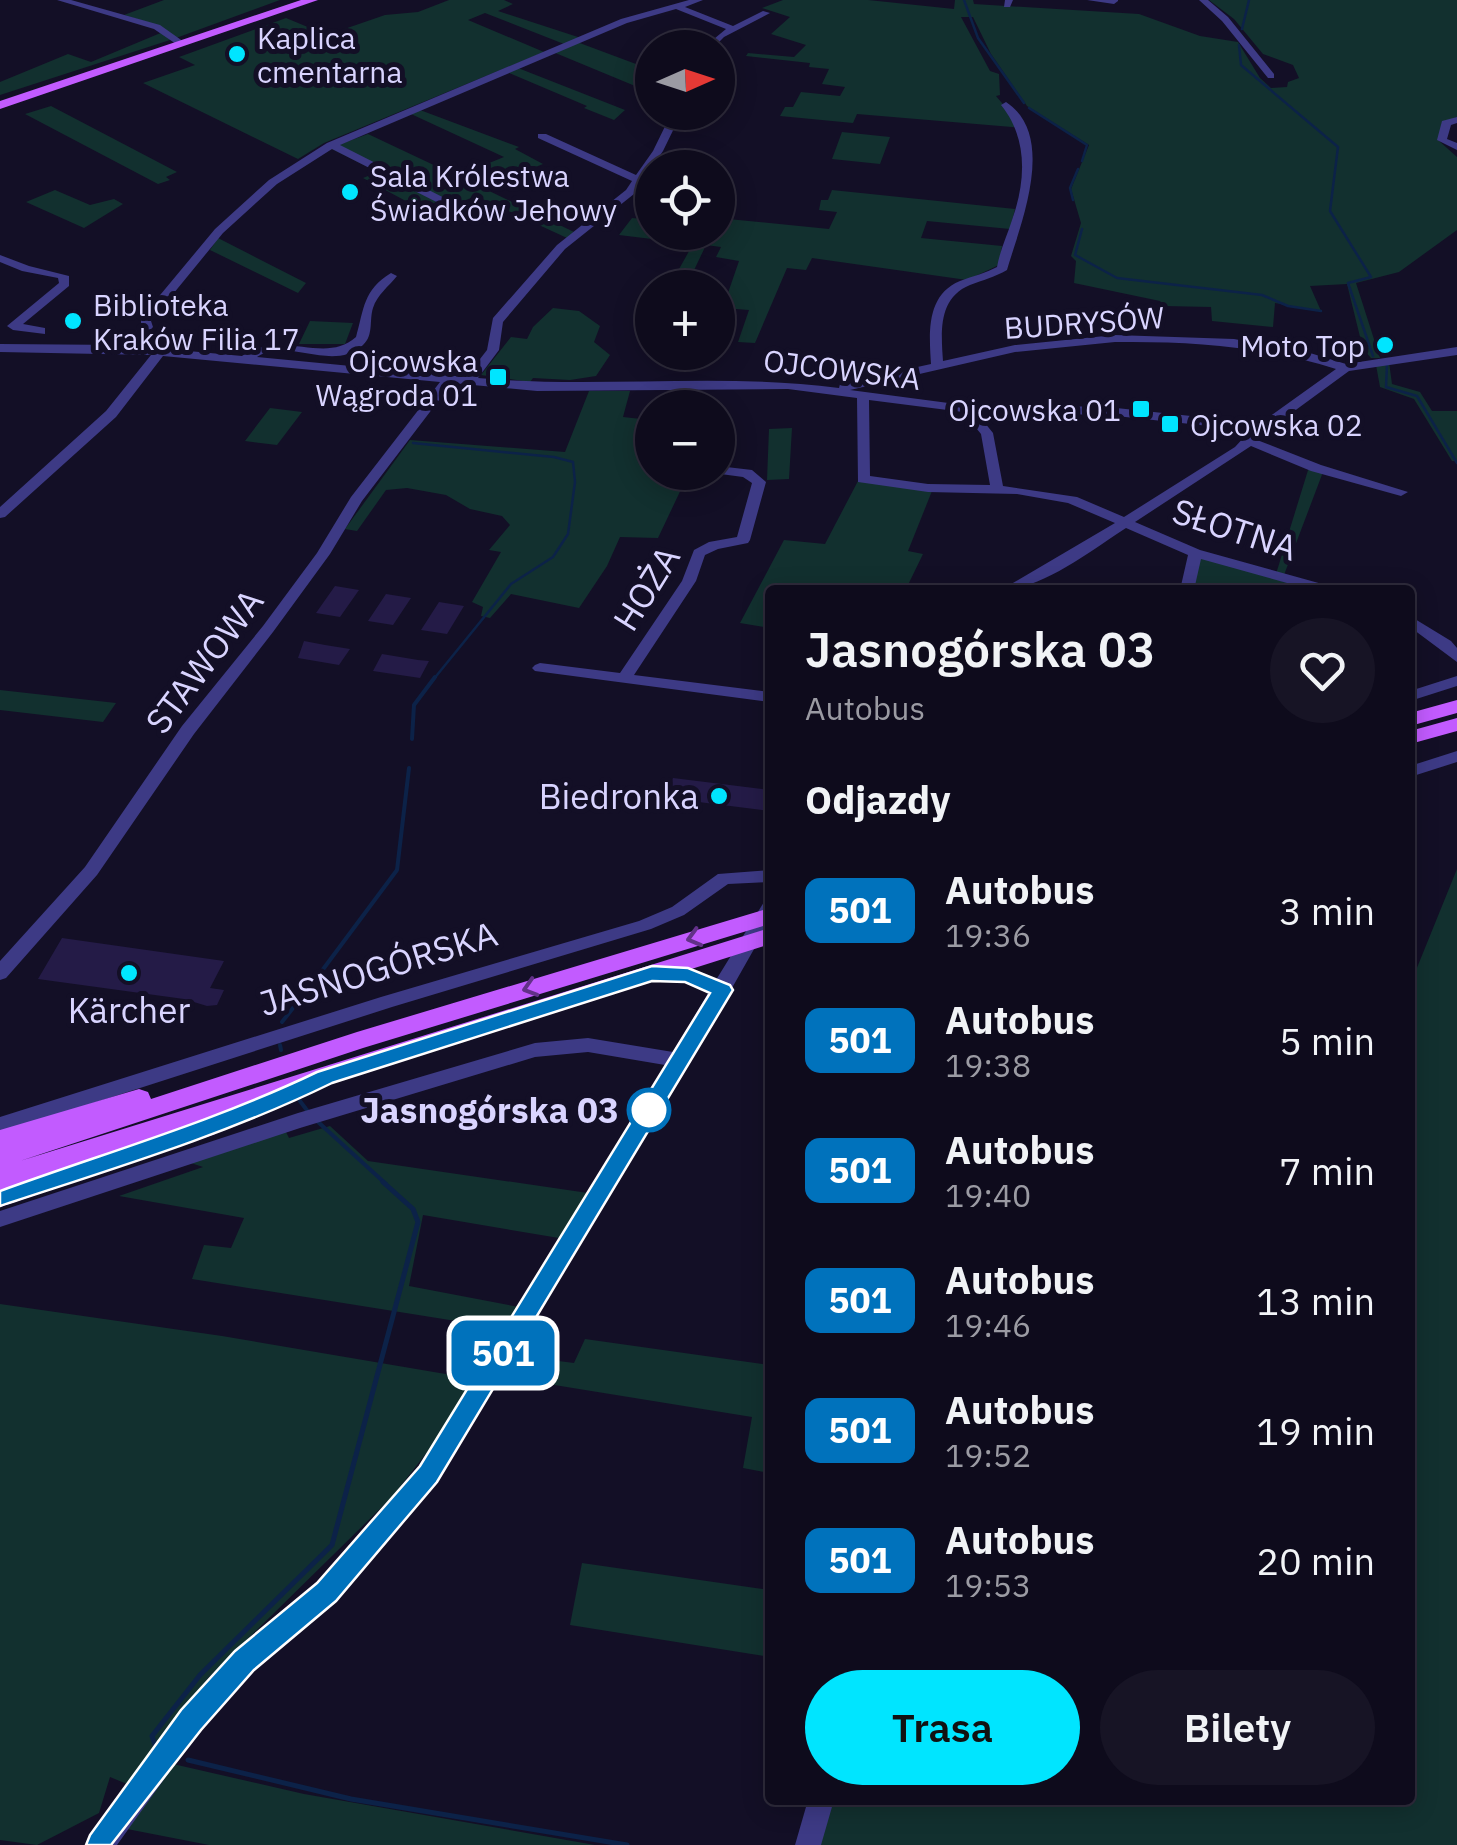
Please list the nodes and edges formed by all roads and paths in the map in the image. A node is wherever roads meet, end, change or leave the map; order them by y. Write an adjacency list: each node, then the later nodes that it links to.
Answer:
1 (61, 0): 12 (street)
2 (295, 0): 12 (main road)
3 (312, 0): 14 (main road)
4 (698, 0): 8 (street)
5 (1091, 0): 7 (street)
6 (1203, 0): 13 (street)
7 (1114, 1)
8 (676, 6): 10 (street); 18 (street)
9 (766, 14): 10 (street)
10 (732, 28): 11 (street)
11 (730, 30)
12 (179, 42): 14 (main road)
13 (1271, 76)
14 (0, 103)
15 (1006, 105): 33 (street)
16 (1457, 120): 19 (street)
17 (542, 136): 20 (street)
18 (331, 146): 22 (street); 29 (street)
19 (1457, 147)
20 (635, 178)
21 (635, 185): 36 (street)
22 (470, 215)
23 (0, 258): 26 (street)
24 (390, 276): 32 (street)
25 (0, 316): 26 (street)
26 (21, 317): 28 (street)
27 (0, 348): 28 (street, OJCOWSKA)
28 (22, 348): 29 (street, OJCOWSKA)
29 (126, 349): 31 (street, OJCOWSKA)
30 (1457, 351): 34 (street)
31 (160, 352): 32 (street, OJCOWSKA); 44 (street)
32 (246, 359): 35 (street, OJCOWSKA)
33 (937, 367): 34 (street, BUDRYSÓW); 37 (street, BUDRYSÓW)
34 (1345, 368): 40 (street)
35 (450, 379): 36 (street, OJCOWSKA); 65 (street, STAWOWA)
36 (470, 381): 37 (street, OJCOWSKA)
37 (826, 389): 38 (street, OJCOWSKA)
38 (864, 395): 39 (street, OJCOWSKA); 42 (street, SŁOTNA)
39 (966, 408): 40 (street, OJCOWSKA); 42 (street)
40 (1251, 434): 43 (street, OJCOWSKA); 45 (street)
41 (735, 471): 53 (street, HOŻA)
42 (997, 489): 45 (street, SŁOTNA)
43 (1400, 492)
44 (0, 514)
45 (1124, 522): 46 (street, SŁOTNA); 47 (street)
46 (1195, 553): 48 (street); 49 (street, SŁOTNA)
47 (1017, 585)
48 (1189, 585)
49 (1310, 585)
50 (1415, 623): 51 (street)
51 (1457, 657)
52 (540, 668): 53 (street)
53 (624, 680): 56 (street)
54 (1457, 681): 55 (street)
55 (1415, 694)
56 (765, 696)
57 (1457, 706): 58 (main road)
58 (1415, 719)
59 (1457, 724): 60 (main road)
60 (1415, 737)
61 (1457, 756): 62 (street)
62 (1415, 770)
63 (765, 876): 70 (street, JASNOGÓRSKA)
64 (765, 923): 66 (main road, JASNOGÓRSKA); 67 (street); 69 (main road, JASNOGÓRSKA, one-way to 69)
65 (0, 974)
66 (652, 974): 67 (street); 69 (main road, JASNOGÓRSKA)
67 (722, 990): 68 (street)
68 (680, 1060): 75 (street); 77 (street)
69 (320, 1065): 71 (main road); 72 (main road, JASNOGÓRSKA); 73 (main road, JASNOGÓRSKA); 74 (main road)
70 (0, 1125)
71 (0, 1140)
72 (0, 1158)
73 (0, 1178)
74 (0, 1197)
75 (0, 1219)
76 (820, 1805): 78 (street)
77 (100, 1845)
78 (808, 1845)

